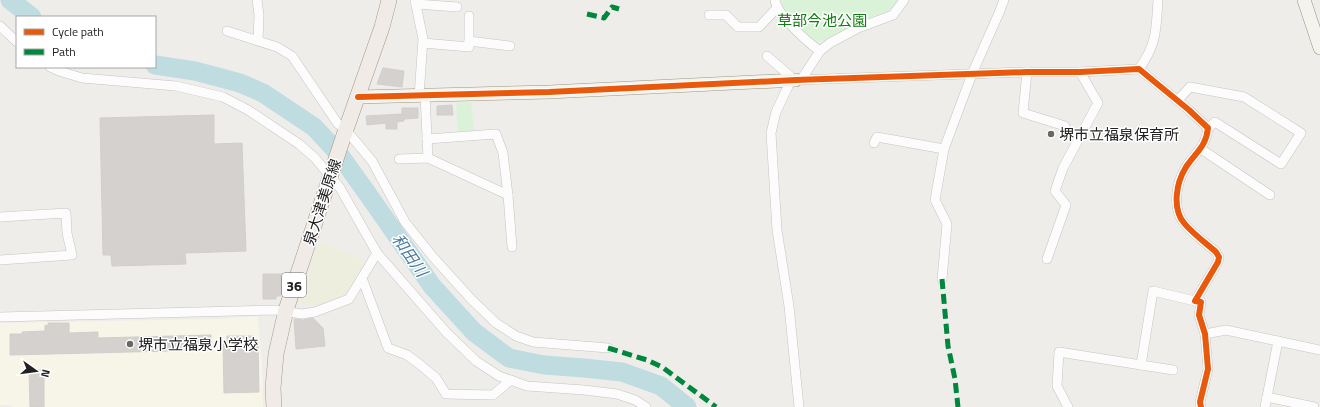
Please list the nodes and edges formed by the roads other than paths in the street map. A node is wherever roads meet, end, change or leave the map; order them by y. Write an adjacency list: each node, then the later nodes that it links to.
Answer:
1 (257, 0): 15 (street)
2 (389, 0): 29 (main road, 泉大津美原線 / 36)
3 (904, 0): 20 (street)
4 (1004, 0): 26 (street)
5 (1158, 0): 23 (street)
6 (1304, 0): 19 (street)
7 (415, 2): 9 (street); 17 (street)
8 (776, 4): 10 (street); 20 (street)
9 (457, 7)
10 (709, 15)
11 (469, 16): 16 (street)
12 (0, 26): 14 (street)
13 (227, 31): 15 (street)
14 (16, 41)
15 (258, 41): 33 (street)
16 (469, 41): 17 (street); 18 (street)
17 (423, 43): 28 (street)
18 (510, 46)
19 (1320, 48)
20 (820, 51): 27 (street)
21 (767, 56): 27 (street)
22 (52, 68): 40 (street)
23 (1138, 69): 25 (street); 30 (street)
24 (1027, 72): 25 (street); 26 (street); 31 (street)
25 (1080, 72): 46 (street)
26 (972, 74): 27 (street); 36 (street)
27 (796, 80): 28 (street); 63 (street)
28 (422, 96): 29 (street); 34 (street)
29 (358, 97): 33 (main road, 泉大津美原線 / 36)
30 (1178, 100): 32 (street); 32 (street)
31 (1065, 126)
32 (1208, 128): 37 (street)
33 (345, 134): 40 (main road, 泉大津美原線 / 36); 55 (street)
34 (427, 140): 38 (street); 41 (street)
35 (874, 143): 36 (street)
36 (944, 149): 49 (street)
37 (1201, 149): 42 (street); 50 (street)
38 (428, 158): 39 (street); 41 (street)
39 (399, 159)
40 (333, 172): 45 (street); 51 (main road, 泉大津美原線 / 36)
41 (508, 195): 44 (street)
42 (1270, 195)
43 (0, 217): 47 (street)
44 (512, 247)
45 (377, 253): 48 (street); 59 (street)
46 (1047, 259)
47 (0, 260)
48 (362, 278): 51 (street); 59 (street)
49 (942, 279)
50 (1195, 301): 53 (street); 57 (street)
51 (286, 310): 52 (street); 61 (main road, 泉大津美原線 / 36)
52 (0, 316)
53 (1205, 334): 54 (street); 65 (street)
54 (1278, 341): 56 (street); 60 (street)
55 (608, 348)
56 (1320, 350)
57 (1141, 365): 58 (street); 64 (street)
58 (1173, 370)
59 (511, 380): 62 (street)
60 (1267, 397): 66 (street); 67 (street)
61 (274, 407)
62 (646, 407)
63 (799, 407)
64 (1068, 407)
65 (1201, 407)
66 (1265, 407)
67 (1314, 407)

